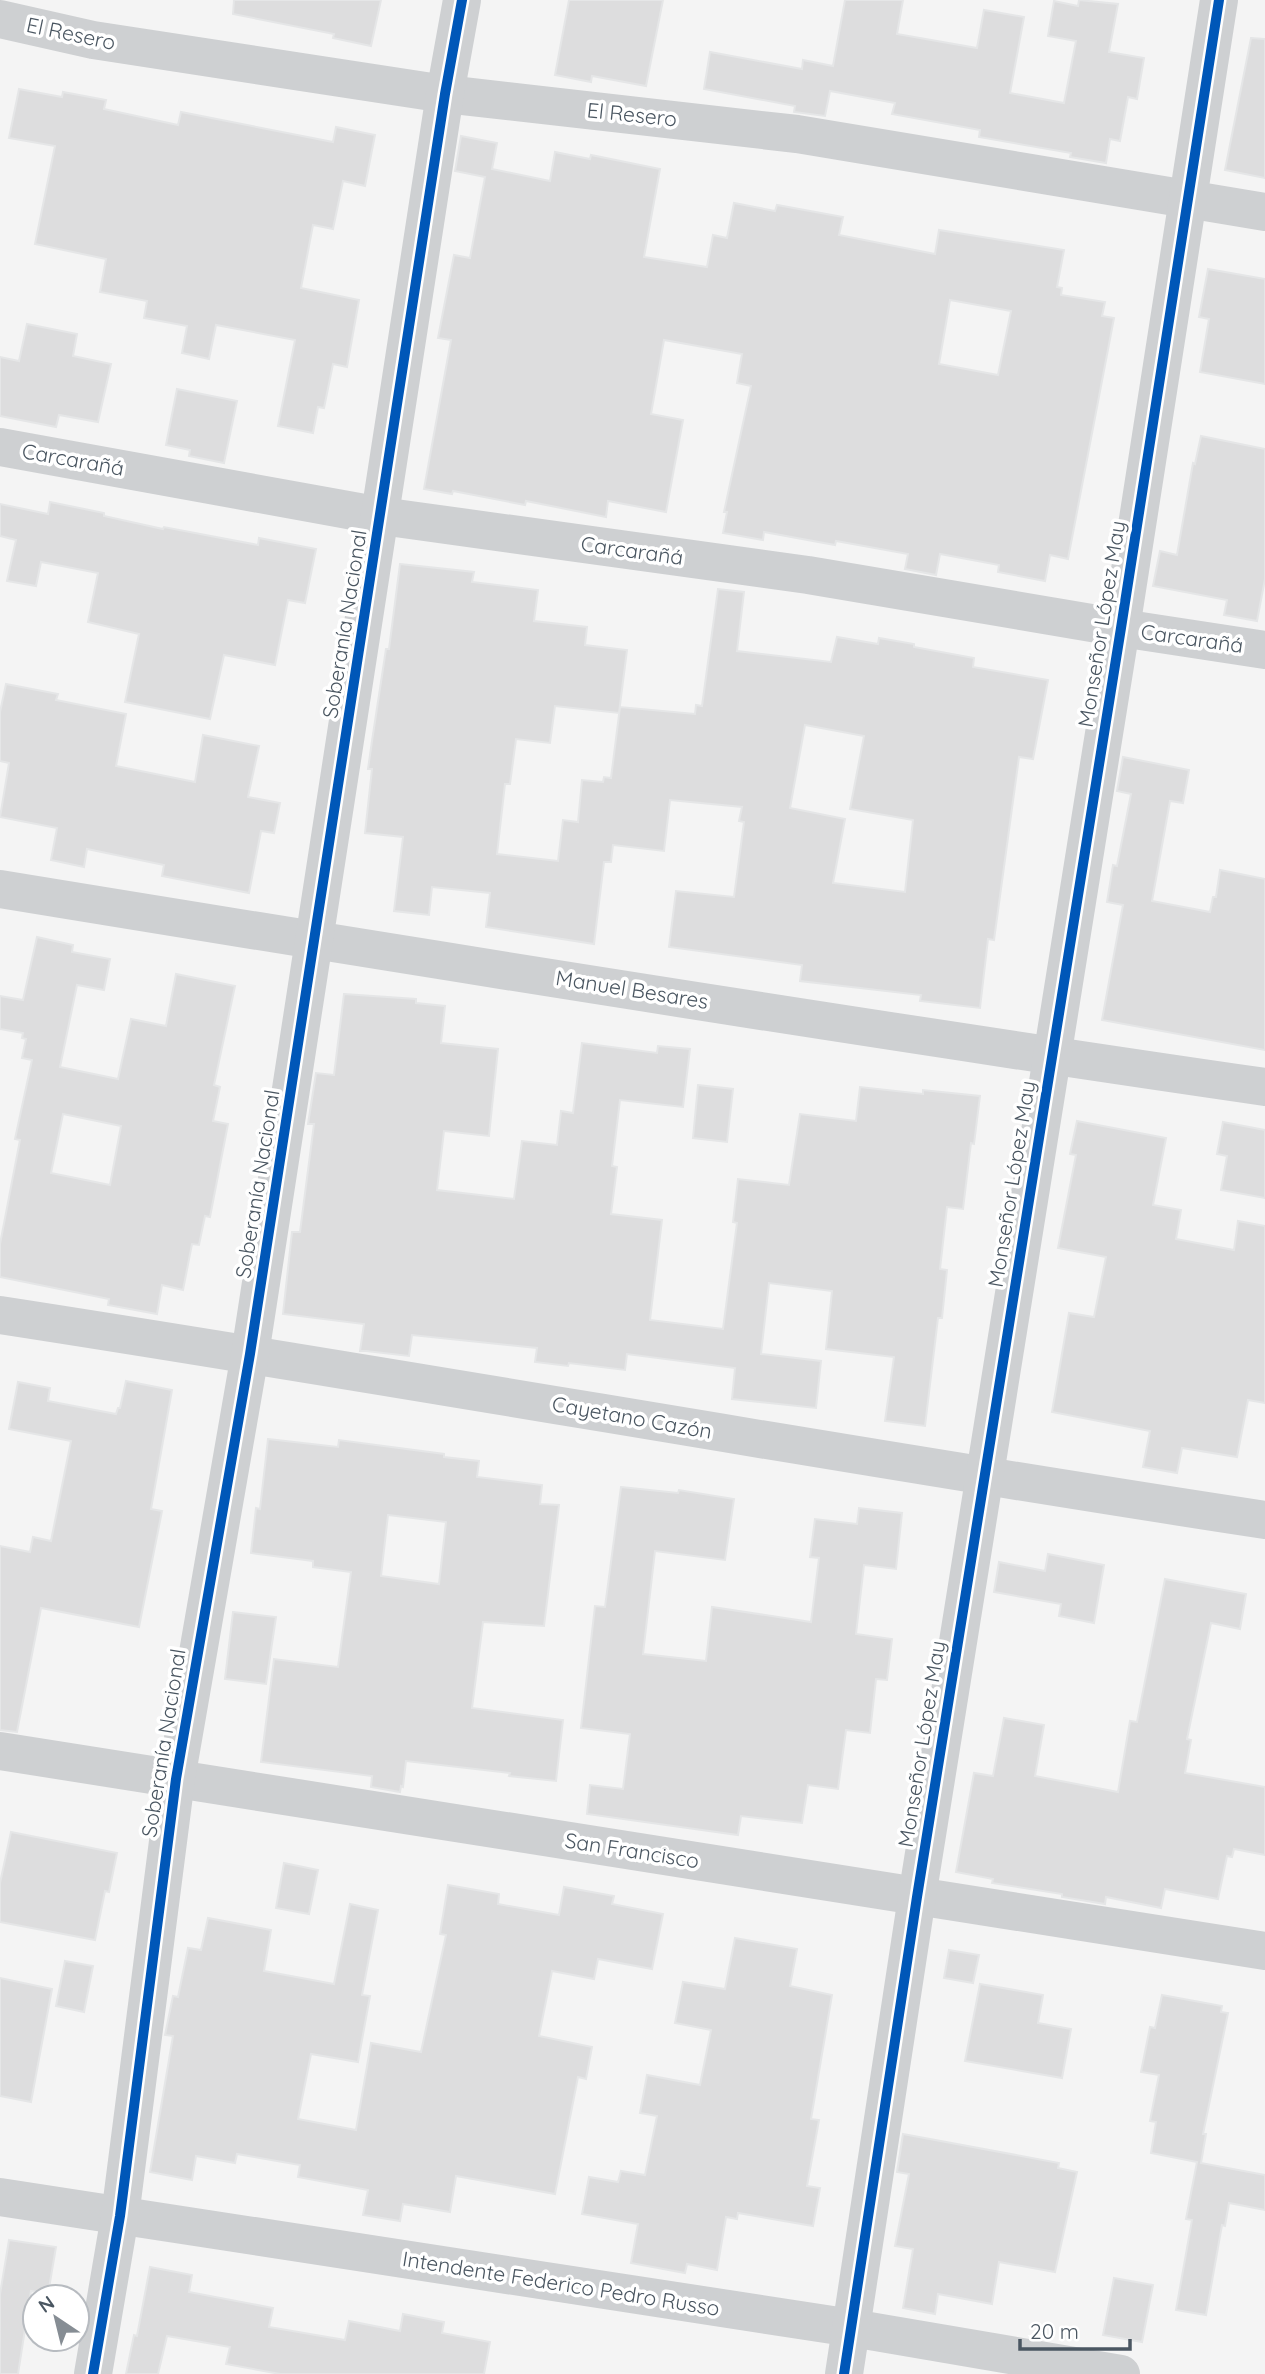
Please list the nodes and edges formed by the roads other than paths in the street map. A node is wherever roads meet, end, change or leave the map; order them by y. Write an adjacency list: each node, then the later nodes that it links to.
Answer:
1 (462, 0): 4 (street, Soberanía Nacional)
2 (1219, 0): 5 (street, Monseñor López May)
3 (0, 19): 4 (street, El Resero)
4 (445, 94): 5 (street, El Resero); 8 (street, Soberanía Nacional)
5 (1187, 198): 6 (street, El Resero); 9 (street, Monseñor López May)
6 (1265, 212)
7 (0, 447): 8 (street, Carcarañá)
8 (381, 516): 9 (street, Carcarañá); 12 (street, Soberanía Nacional)
9 (1121, 628): 10 (street, Carcarañá); 13 (street, Monseñor López May)
10 (1265, 650)
11 (0, 889): 12 (street, Manuel Besares)
12 (316, 941): 13 (street, Manuel Besares); 16 (street, Soberanía Nacional)
13 (1052, 1056): 14 (street, Manuel Besares); 17 (street, Monseñor López May)
14 (1265, 1087)
15 (0, 1315): 16 (street, Cayetano Cazón)
16 (250, 1354): 17 (street, Cayetano Cazón); 20 (street, Soberanía Nacional)
17 (985, 1477): 18 (street, Cayetano Cazón); 21 (street, Monseñor López May)
18 (1265, 1520)
19 (0, 1751): 20 (street, San Francisco)
20 (176, 1779): 21 (street, San Francisco); 24 (street, Soberanía Nacional)
21 (917, 1896): 22 (street, San Francisco); 25 (street, Monseñor López May)
22 (1265, 1951)
23 (0, 2197): 24 (street, Intendente Federico Pedro Russo)
24 (120, 2216): 25 (street, Intendente Federico Pedro Russo); 26 (street, Soberanía Nacional)
25 (852, 2328): 27 (street, Monseñor López May); 28 (street, Intendente Federico Pedro Russo)
26 (93, 2374)
27 (844, 2374)
28 (1121, 2374)

